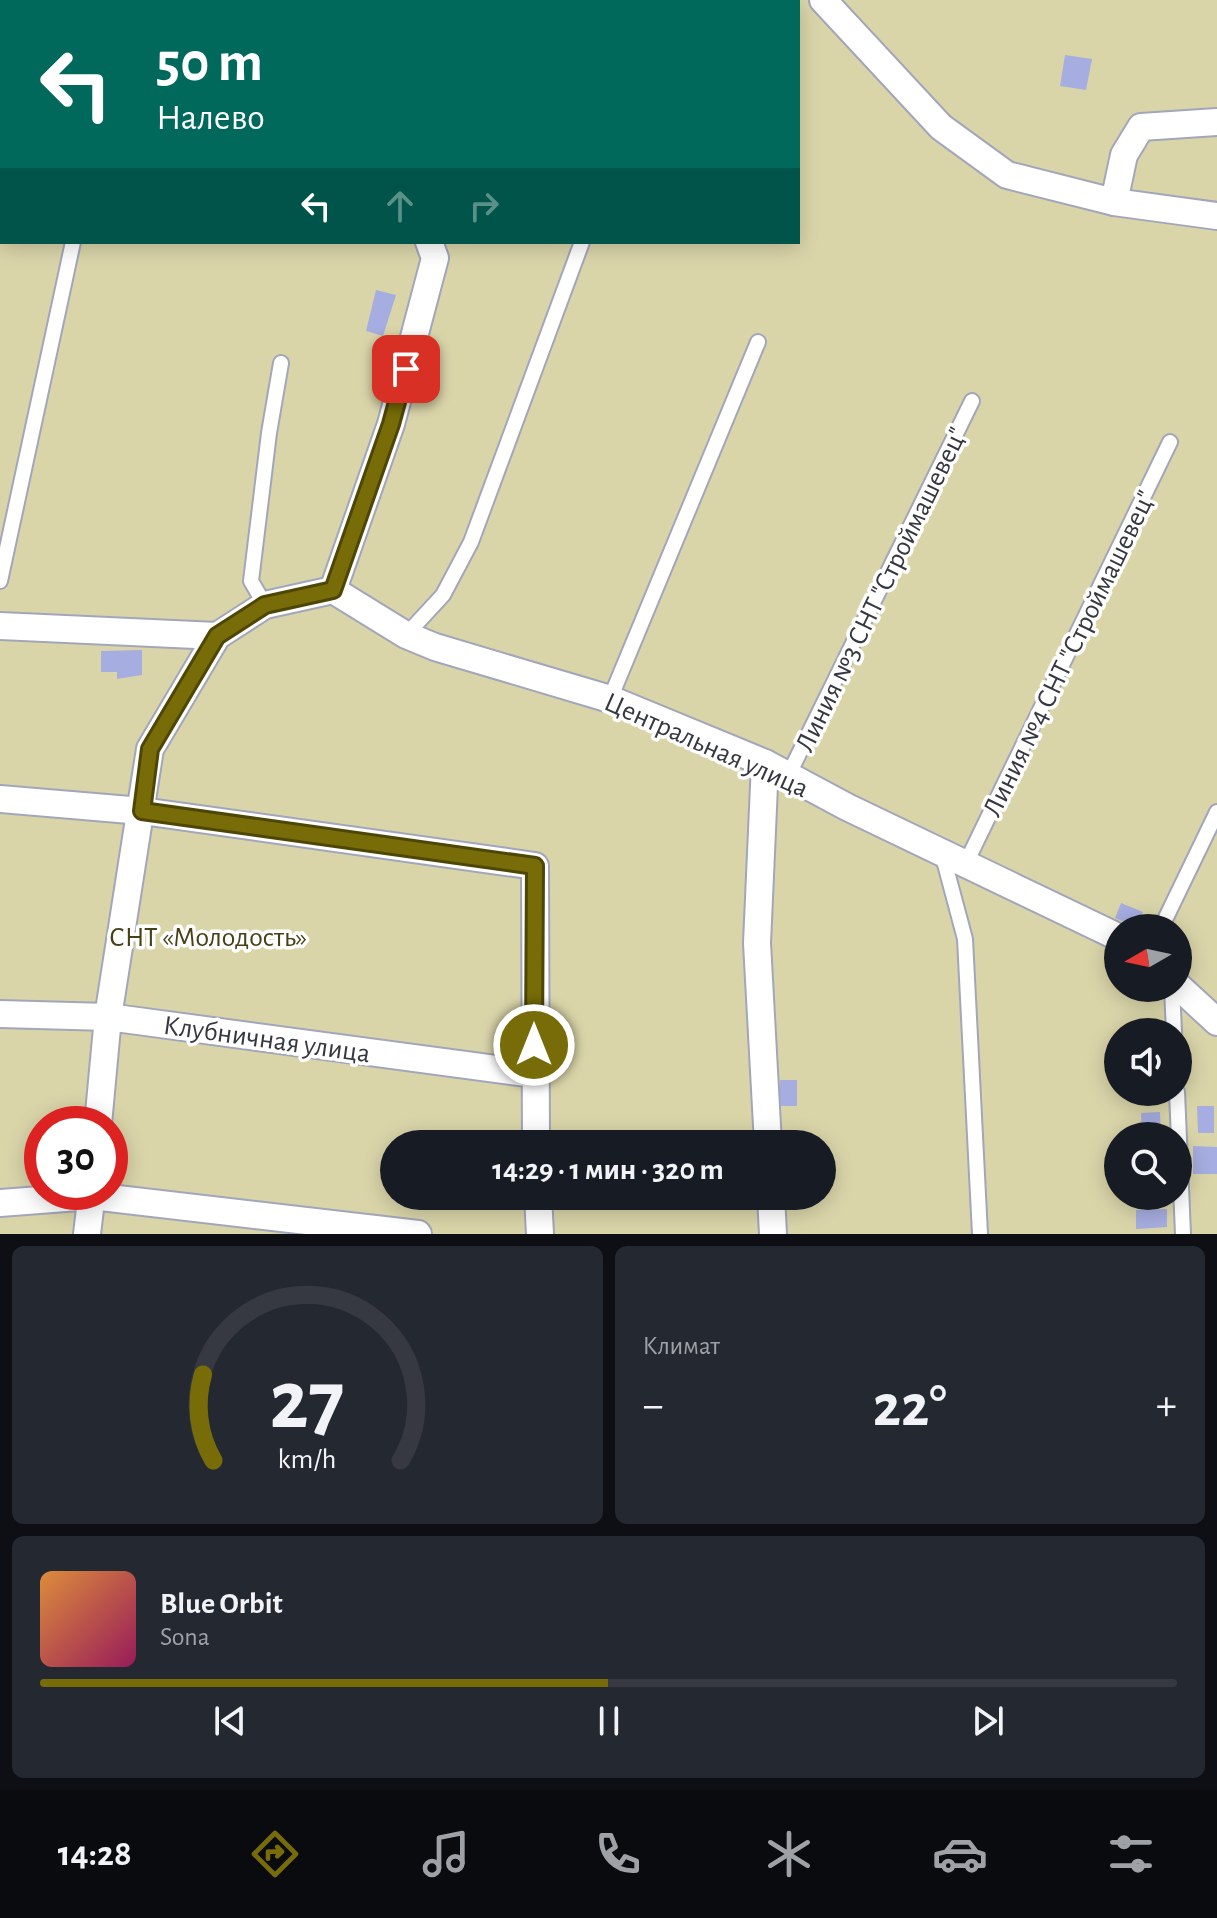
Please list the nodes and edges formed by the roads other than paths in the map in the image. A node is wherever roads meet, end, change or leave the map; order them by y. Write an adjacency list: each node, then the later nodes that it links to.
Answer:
1 (823, 0): 3 (street)
2 (1217, 122): 3 (street)
3 (1114, 202): 4 (street)
4 (1217, 216)
5 (73, 244): 12 (lane)
6 (430, 244): 13 (street)
7 (581, 244): 16 (lane)
8 (758, 342): 18 (lane)
9 (281, 363): 14 (lane)
10 (972, 401): 20 (lane, Линия №3 СНТ "Строймашевец")
11 (1170, 442): 24 (lane, Линия №4 СНТ "Строймашевец")
12 (0, 581)
13 (333, 590): 14 (street); 16 (street, Центральная улица)
14 (265, 605): 17 (street)
15 (0, 626): 17 (street)
16 (406, 635): 18 (street, Центральная улица)
17 (217, 636): 22 (street)
18 (610, 699): 19 (street, Центральная улица)
19 (765, 763): 20 (street, Центральная улица); 35 (street)
20 (788, 776): 24 (street, Центральная улица)
21 (0, 799): 22 (street)
22 (142, 811): 29 (street); 31 (street)
23 (1217, 812): 25 (lane)
24 (954, 858): 26 (street, Центральная улица); 47 (lane)
25 (1168, 914)
26 (1104, 930)
27 (1192, 999): 30 (street)
28 (0, 1014): 29 (street, Клубничная улица)
29 (108, 1017): 31 (street, Клубничная улица); 32 (street)
30 (1217, 1022)
31 (534, 1074): 34 (street)
32 (100, 1106)
33 (1178, 1106): 48 (lane)
34 (536, 1130)
35 (767, 1130)
36 (128, 1199): 42 (street)
37 (24, 1201): 38 (street)
38 (0, 1203)
39 (90, 1210): 44 (street)
40 (537, 1210): 43 (street)
41 (772, 1210): 46 (street)
42 (386, 1232): 45 (street)
43 (536, 1233)
44 (87, 1234)
45 (418, 1234)
46 (773, 1234)
47 (980, 1234)
48 (1183, 1234)

